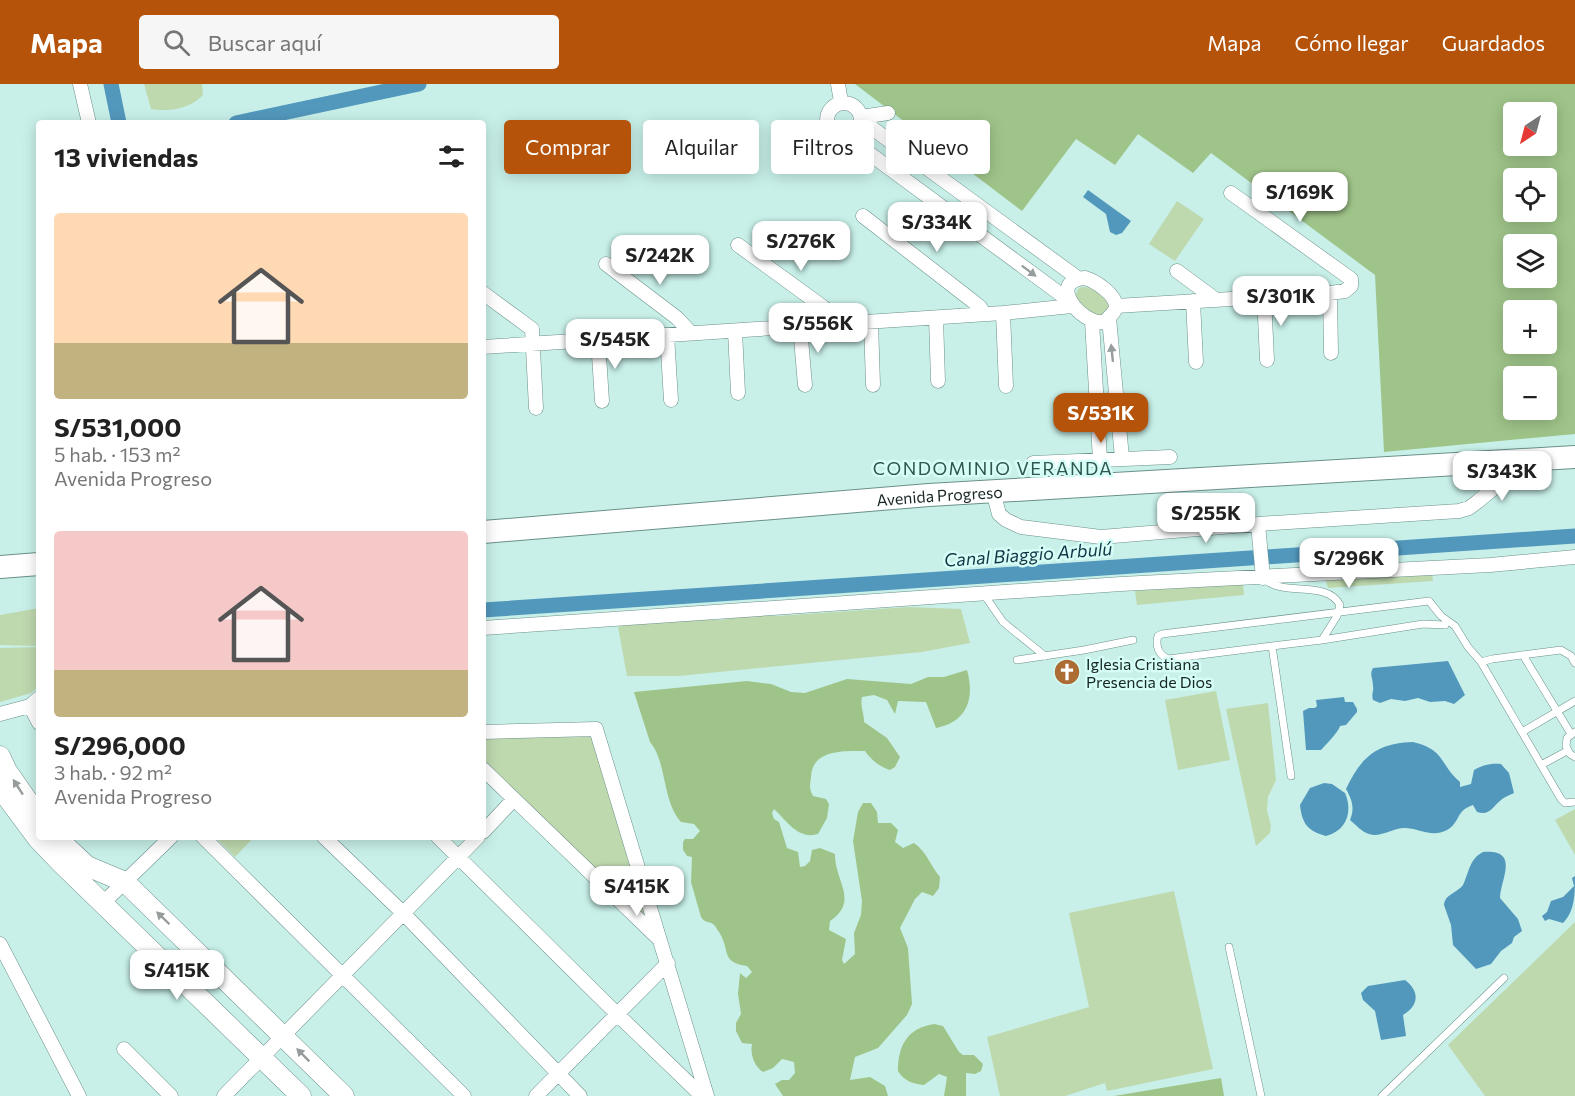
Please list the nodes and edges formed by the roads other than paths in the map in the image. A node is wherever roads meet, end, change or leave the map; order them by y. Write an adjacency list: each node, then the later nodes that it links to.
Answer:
1 (80, 84): 6 (street)
2 (838, 84): 3 (street)
3 (841, 102): 5 (street); 7 (street)
4 (888, 114): 5 (street)
5 (861, 118): 14 (street)
6 (88, 120)
7 (824, 120)
8 (874, 157): 20 (street, one-way to 20)
9 (1231, 193): 15 (street)
10 (863, 216): 23 (street)
11 (738, 244): 27 (street)
12 (606, 264): 30 (street)
13 (1177, 271): 18 (street)
14 (1079, 279): 20 (street); 21 (street)
15 (1330, 292): 17 (street); 35 (street)
16 (486, 295): 33 (street)
17 (1264, 296): 18 (street); 36 (street)
18 (1215, 299): 19 (street)
19 (1192, 301): 21 (street); 37 (street)
20 (1070, 302): 22 (street); 25 (street)
21 (1113, 312): 25 (street); 49 (street, one-way to 21)
22 (1003, 313): 23 (street); 41 (street)
23 (984, 314): 24 (street)
24 (936, 318): 26 (street); 38 (street)
25 (1092, 321): 50 (street)
26 (871, 322): 27 (street); 40 (street)
27 (838, 324): 28 (street)
28 (800, 327): 29 (street); 39 (street)
29 (735, 331): 30 (street); 42 (street)
30 (692, 333): 31 (street)
31 (667, 335): 32 (street); 43 (street)
32 (598, 340): 33 (street); 44 (street)
33 (534, 344): 34 (street); 45 (street)
34 (486, 347)
35 (1331, 353)
36 (1267, 360)
37 (1196, 362)
38 (938, 381)
39 (805, 385)
40 (873, 385)
41 (1006, 386)
42 (738, 393)
43 (671, 400)
44 (602, 402)
45 (536, 408)
46 (1153, 457): 47 (street); 49 (street); 54 (street)
47 (1170, 457)
48 (1575, 457): 51 (main road, Avenida Progreso)
49 (1122, 458): 50 (street)
50 (1100, 460): 52 (street)
51 (1528, 460): 54 (main road, Avenida Progreso); 57 (street)
52 (1068, 461): 53 (street); 55 (street)
53 (1033, 463)
54 (1155, 481): 55 (main road, Avenida Progreso)
55 (1069, 486): 56 (main road, Avenida Progreso)
56 (993, 491): 57 (street); 58 (main road, Avenida Progreso)
57 (1258, 524): 62 (street)
58 (486, 532)
59 (1575, 557): 62 (street)
60 (36, 564): 61 (main road)
61 (0, 567)
62 (1263, 578): 63 (street); 64 (lane)
63 (983, 593): 66 (street); 71 (lane)
64 (1338, 611): 68 (lane); 69 (lane); 73 (lane)
65 (1445, 625): 68 (lane)
66 (486, 627)
67 (1133, 640): 71 (lane)
68 (1322, 640): 69 (lane)
69 (1272, 646): 87 (lane)
70 (1523, 654): 73 (lane); 74 (lane); 77 (lane)
71 (1045, 656): 72 (lane)
72 (1017, 660)
73 (1481, 662): 80 (lane)
74 (1575, 663)
75 (1575, 701): 77 (lane)
76 (34, 702): 78 (street)
77 (1557, 712): 80 (lane); 81 (lane)
78 (0, 714)
79 (486, 732): 106 (street)
80 (1522, 732): 85 (lane)
81 (1573, 733): 82 (lane)
82 (1567, 751): 84 (lane); 85 (lane)
83 (0, 756): 91 (street, one-way to 83)
84 (1575, 758)
85 (1541, 765): 90 (lane)
86 (486, 772): 89 (street)
87 (1291, 776)
88 (0, 788): 93 (street)
89 (514, 799): 92 (street); 106 (street)
90 (1575, 802)
91 (36, 813)
92 (486, 829)
93 (36, 836)
94 (39, 840): 102 (street)
95 (57, 840): 102 (street)
96 (168, 840): 103 (street)
97 (206, 840): 110 (street)
98 (327, 840): 105 (street)
99 (441, 840): 101 (street)
100 (475, 840): 101 (street)
101 (459, 857): 105 (street); 112 (street)
102 (66, 858): 103 (street); 104 (street)
103 (125, 882): 104 (street); 113 (street, one-way to 103)
104 (104, 902): 115 (street)
105 (403, 913): 110 (street); 116 (street)
106 (660, 940): 109 (street)
107 (0, 944): 117 (street)
108 (1229, 947): 127 (lane)
109 (668, 963): 112 (street); 126 (street)
110 (343, 974): 113 (street); 122 (street)
111 (1504, 978): 128 (lane)
112 (616, 1014): 116 (street); 125 (street)
113 (283, 1035): 115 (street); 121 (street, one-way to 113)
114 (123, 1049): 118 (street)
115 (262, 1058): 119 (street); 120 (street)
116 (558, 1074): 123 (street); 124 (street)
117 (79, 1096)
118 (171, 1096)
119 (224, 1096)
120 (301, 1096)
121 (344, 1096)
122 (464, 1096)
123 (536, 1096)
124 (580, 1096)
125 (702, 1096)
126 (707, 1096)
127 (1261, 1096)
128 (1382, 1096)

